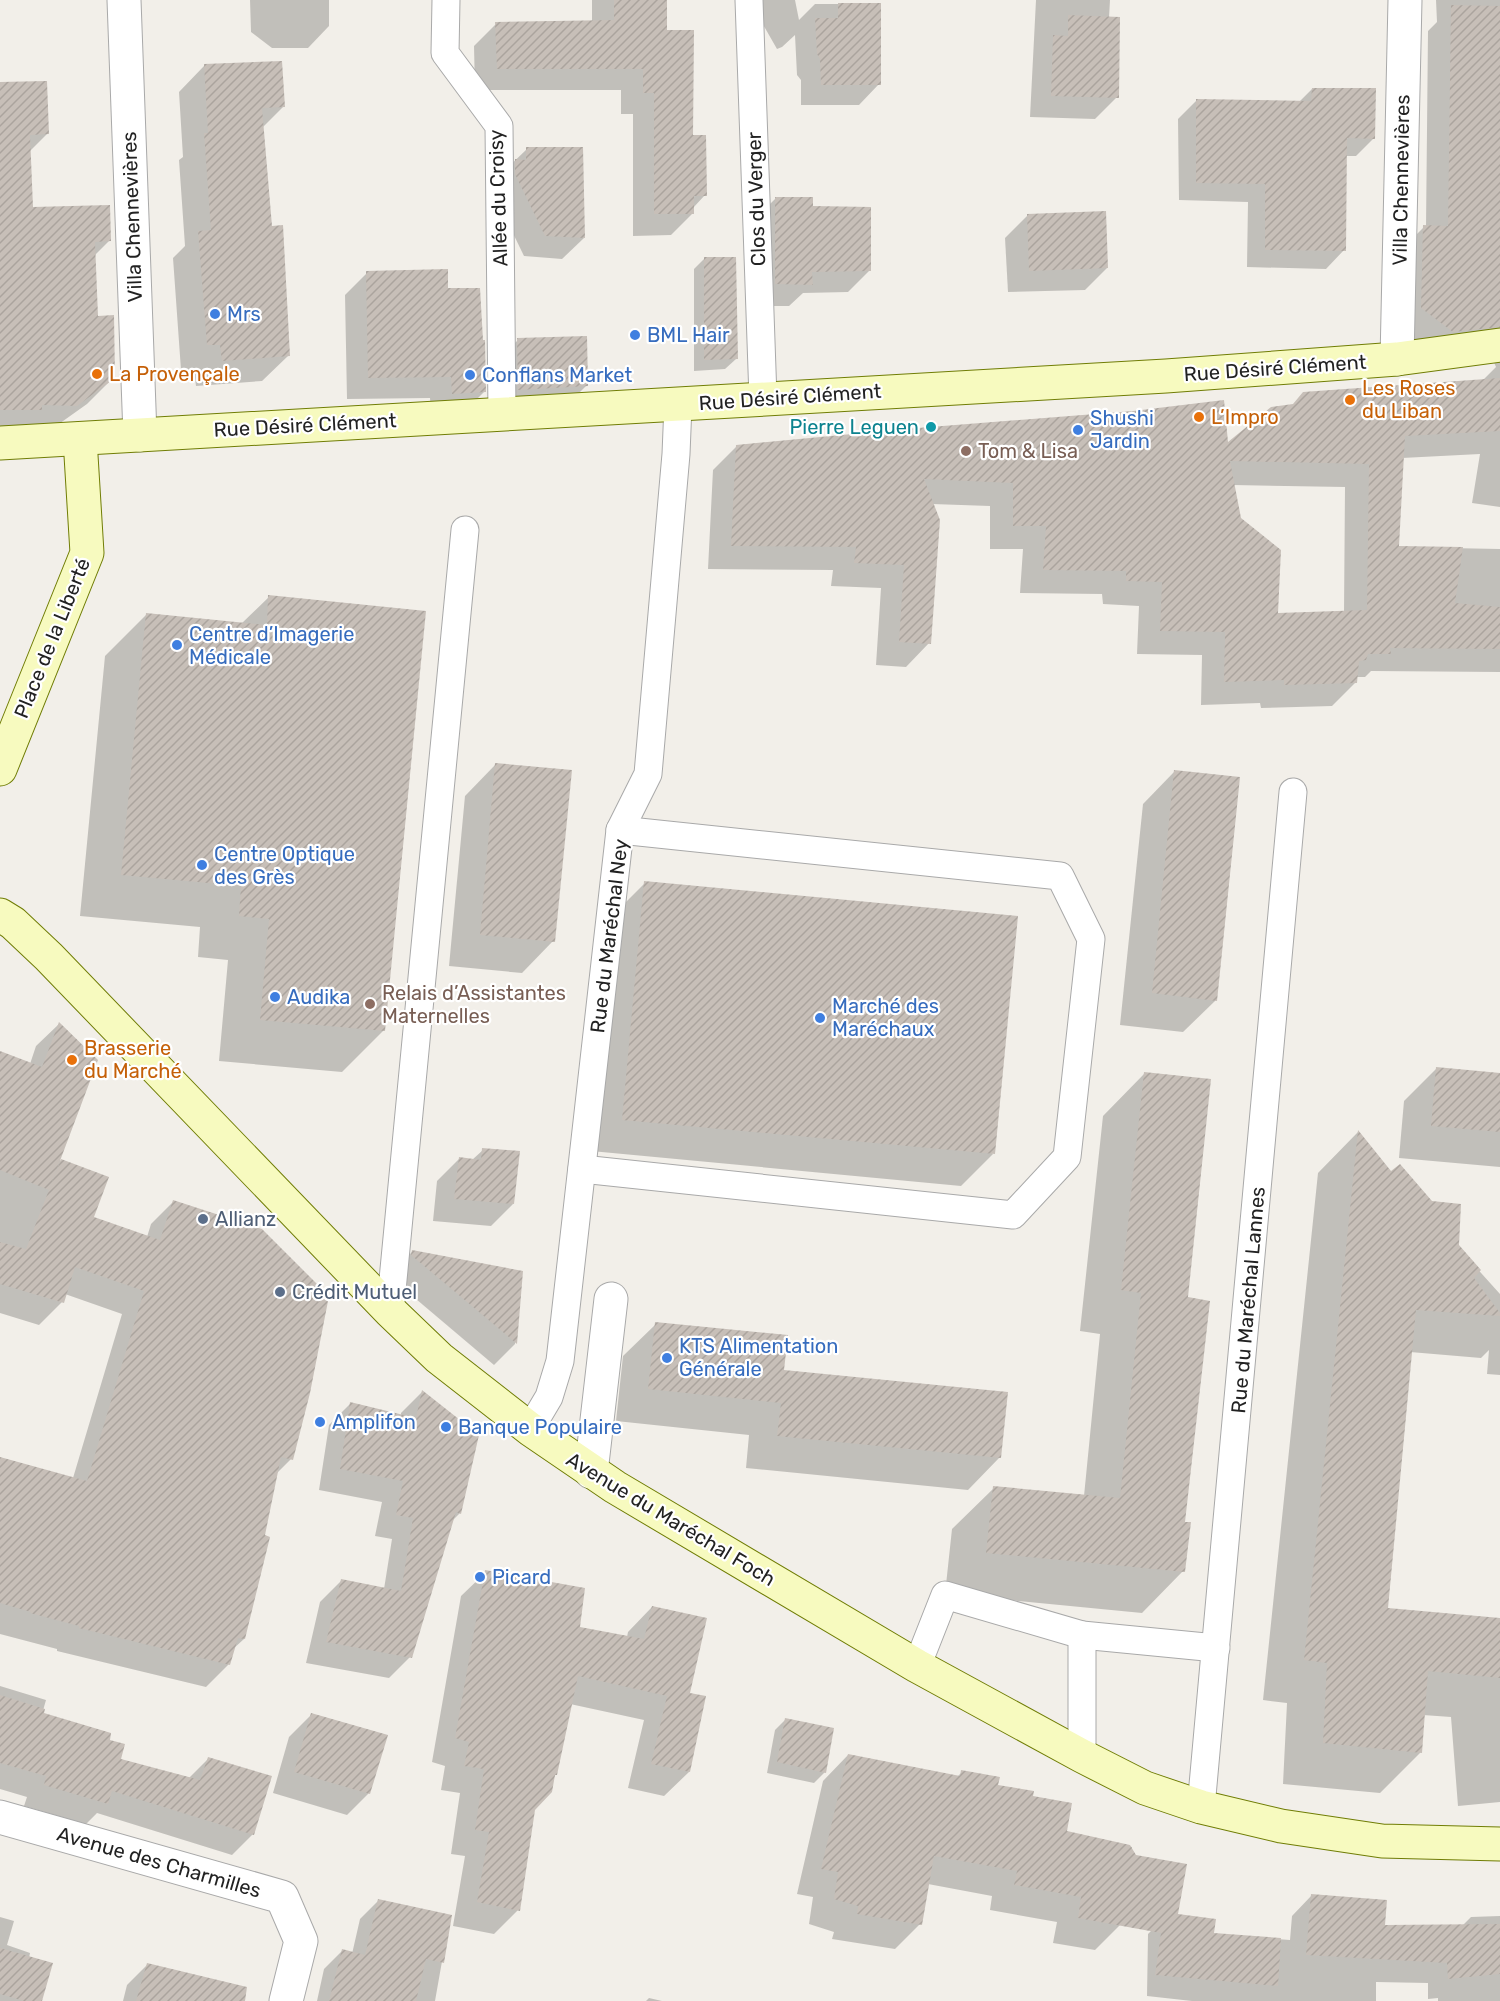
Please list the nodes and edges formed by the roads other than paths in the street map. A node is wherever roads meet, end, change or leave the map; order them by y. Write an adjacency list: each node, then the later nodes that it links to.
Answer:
1 (124, 0): 10 (street, Villa Chennevières)
2 (446, 0): 9 (lane, Allée du Croisy)
3 (749, 0): 7 (lane, Clos du Verger)
4 (1405, 0): 6 (street, Villa Chennevières)
5 (1500, 345): 6 (main road, Rue Désiré Clément)
6 (1396, 359): 7 (main road, Rue Désiré Clément)
7 (763, 398): 8 (main road, Rue Désiré Clément)
8 (678, 405): 9 (main road, Rue Désiré Clément); 16 (lane, Rue du Maréchal Ney)
9 (502, 413): 10 (main road, Rue Désiré Clément)
10 (140, 435): 11 (main road, Rue Désiré Clément)
11 (80, 439): 12 (main road); 14 (main road, Place de la Liberté)
12 (0, 443)
13 (465, 530): 20 (lane)
14 (0, 769)
15 (1293, 792): 24 (lane, Rue du Maréchal Lannes)
16 (620, 830): 18 (lane, Rue du Maréchal Ney); 18 (lane)
17 (0, 915): 20 (main road, Avenue du Maréchal Foch)
18 (582, 1169): 21 (lane, Rue du Maréchal Ney)
19 (611, 1299): 22 (street)
20 (390, 1311): 21 (main road, Avenue du Maréchal Foch)
21 (530, 1429): 22 (main road, Avenue du Maréchal Foch)
22 (591, 1472): 25 (main road, Avenue du Maréchal Foch)
23 (1082, 1635): 24 (lane); 25 (lane); 26 (lane)
24 (1216, 1648): 27 (lane, Rue du Maréchal Lannes)
25 (917, 1666): 26 (main road, Avenue du Maréchal Foch)
26 (1082, 1756): 27 (main road, Avenue du Maréchal Foch)
27 (1201, 1807): 29 (main road, Avenue du Maréchal Foch)
28 (0, 1817): 30 (street, Avenue des Charmilles)
29 (1500, 1844)
30 (286, 2001)

